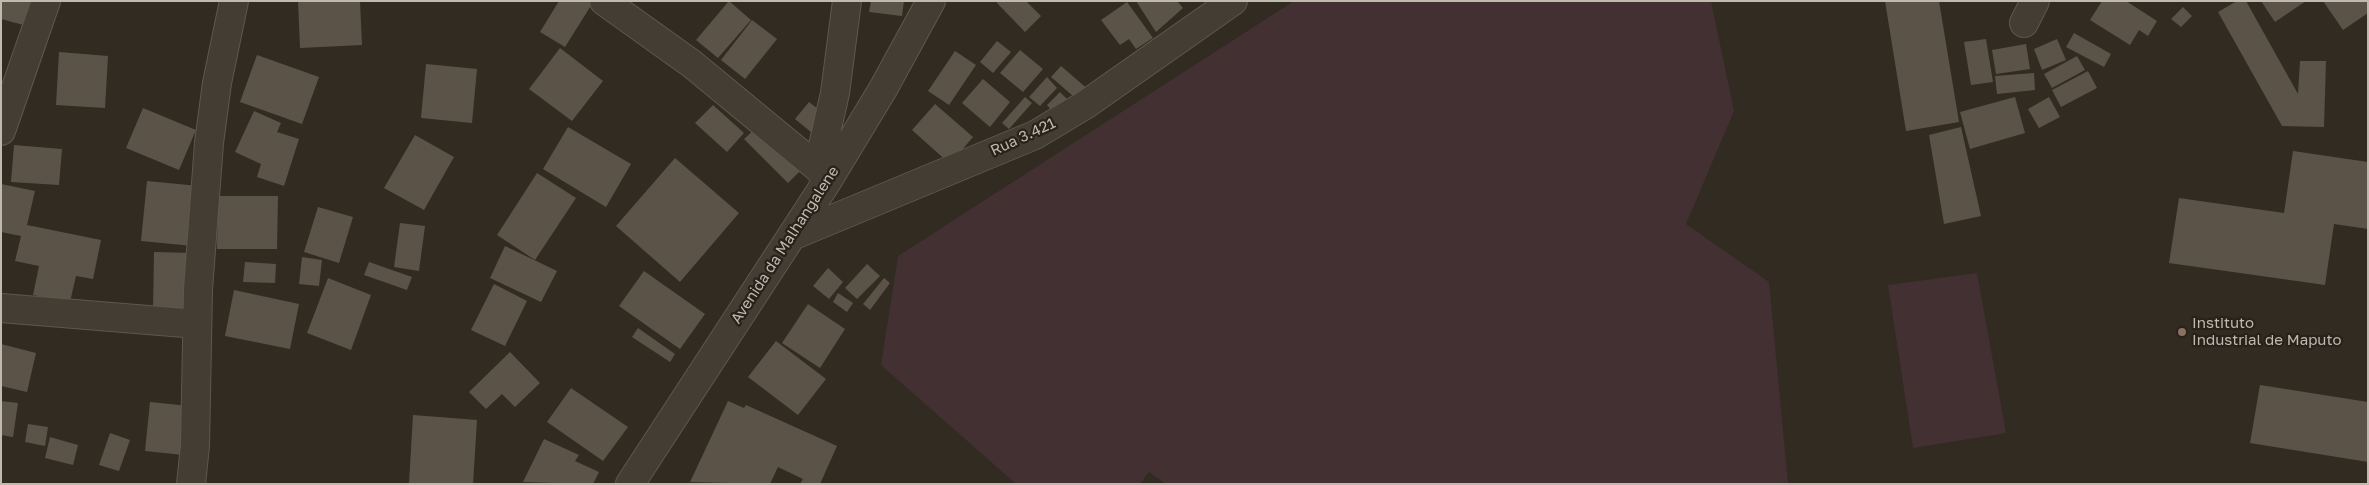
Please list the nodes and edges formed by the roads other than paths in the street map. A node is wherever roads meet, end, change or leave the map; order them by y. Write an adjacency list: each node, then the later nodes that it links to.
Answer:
1 (46, 1): 7 (street)
2 (234, 1): 11 (street)
3 (604, 1): 8 (street)
4 (847, 1): 8 (street)
5 (930, 1): 8 (street, Avenida da Malhangalene)
6 (1233, 1): 9 (street, Rua 3.421)
7 (1, 131)
8 (823, 174): 9 (street, Avenida da Malhangalene)
9 (792, 236): 13 (street, Avenida da Malhangalene)
10 (1, 308): 11 (street)
11 (197, 324): 12 (street)
12 (190, 484)
13 (630, 484)

